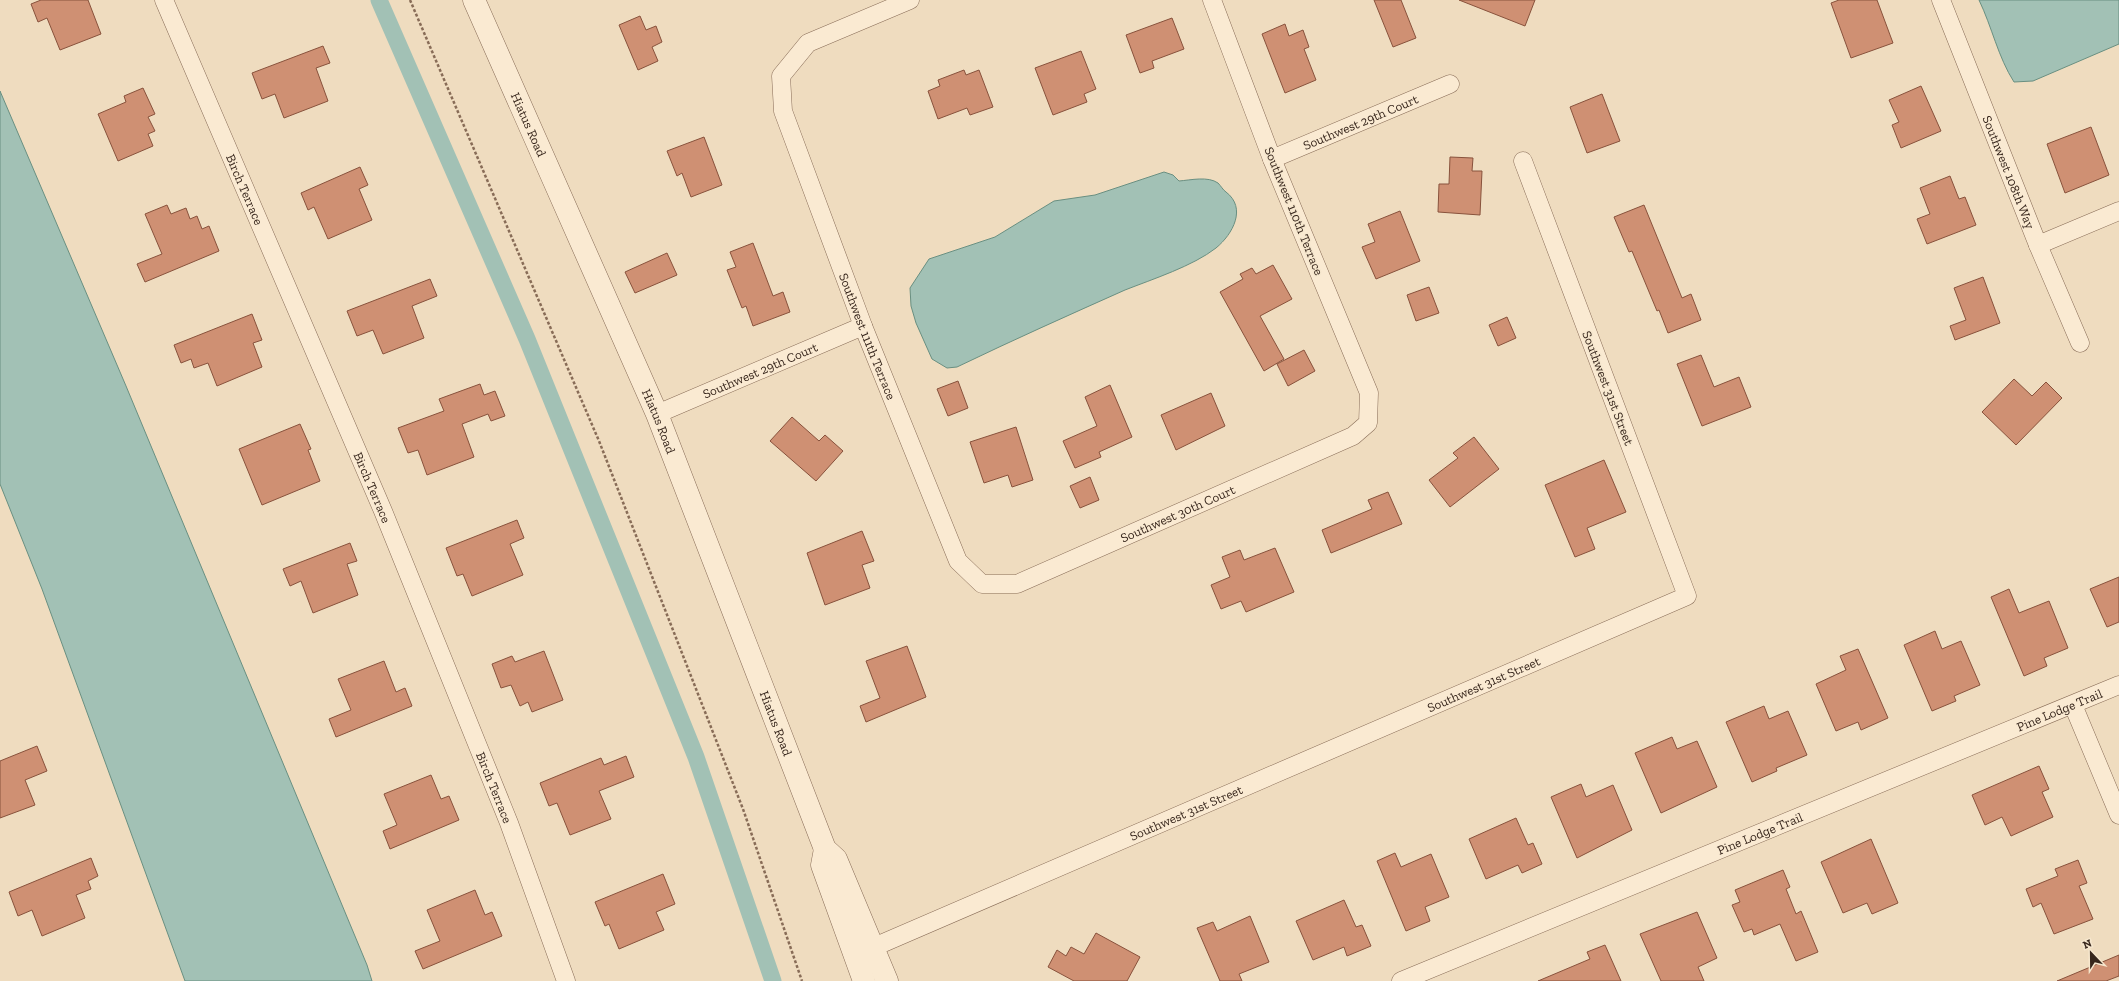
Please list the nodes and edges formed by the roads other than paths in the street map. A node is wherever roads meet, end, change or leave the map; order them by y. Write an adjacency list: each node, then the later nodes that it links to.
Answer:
1 (164, 0): 20 (street, Birch Terrace)
2 (474, 0): 13 (street, Hiatus Road)
3 (910, 0): 11 (street, Southwest 111th Terrace)
4 (1212, 0): 7 (street, Southwest 110th Terrace)
5 (1941, 0): 10 (street, Southwest 108th Way)
6 (1450, 84): 7 (street, Southwest 29th Court)
7 (1272, 158): 14 (street, Southwest 110th Terrace)
8 (1523, 161): 19 (street, Southwest 31st Street)
9 (2119, 212): 10 (street)
10 (2038, 245): 12 (street, Southwest 108th Way)
11 (863, 326): 13 (street, Southwest 29th Court); 15 (street, Southwest 111th Terrace)
12 (2080, 343)
13 (657, 414): 19 (street, Hiatus Road)
14 (1368, 423): 15 (street, Southwest 30th Court)
15 (982, 584)
16 (2119, 685): 17 (street, Pine Lodge Trail)
17 (2073, 705): 18 (street); 23 (street, Pine Lodge Trail)
18 (2119, 815)
19 (863, 951): 21 (street, Hiatus Road); 22 (street, Hiatus Road)
20 (566, 981)
21 (864, 981)
22 (887, 981)
23 (1401, 981)

